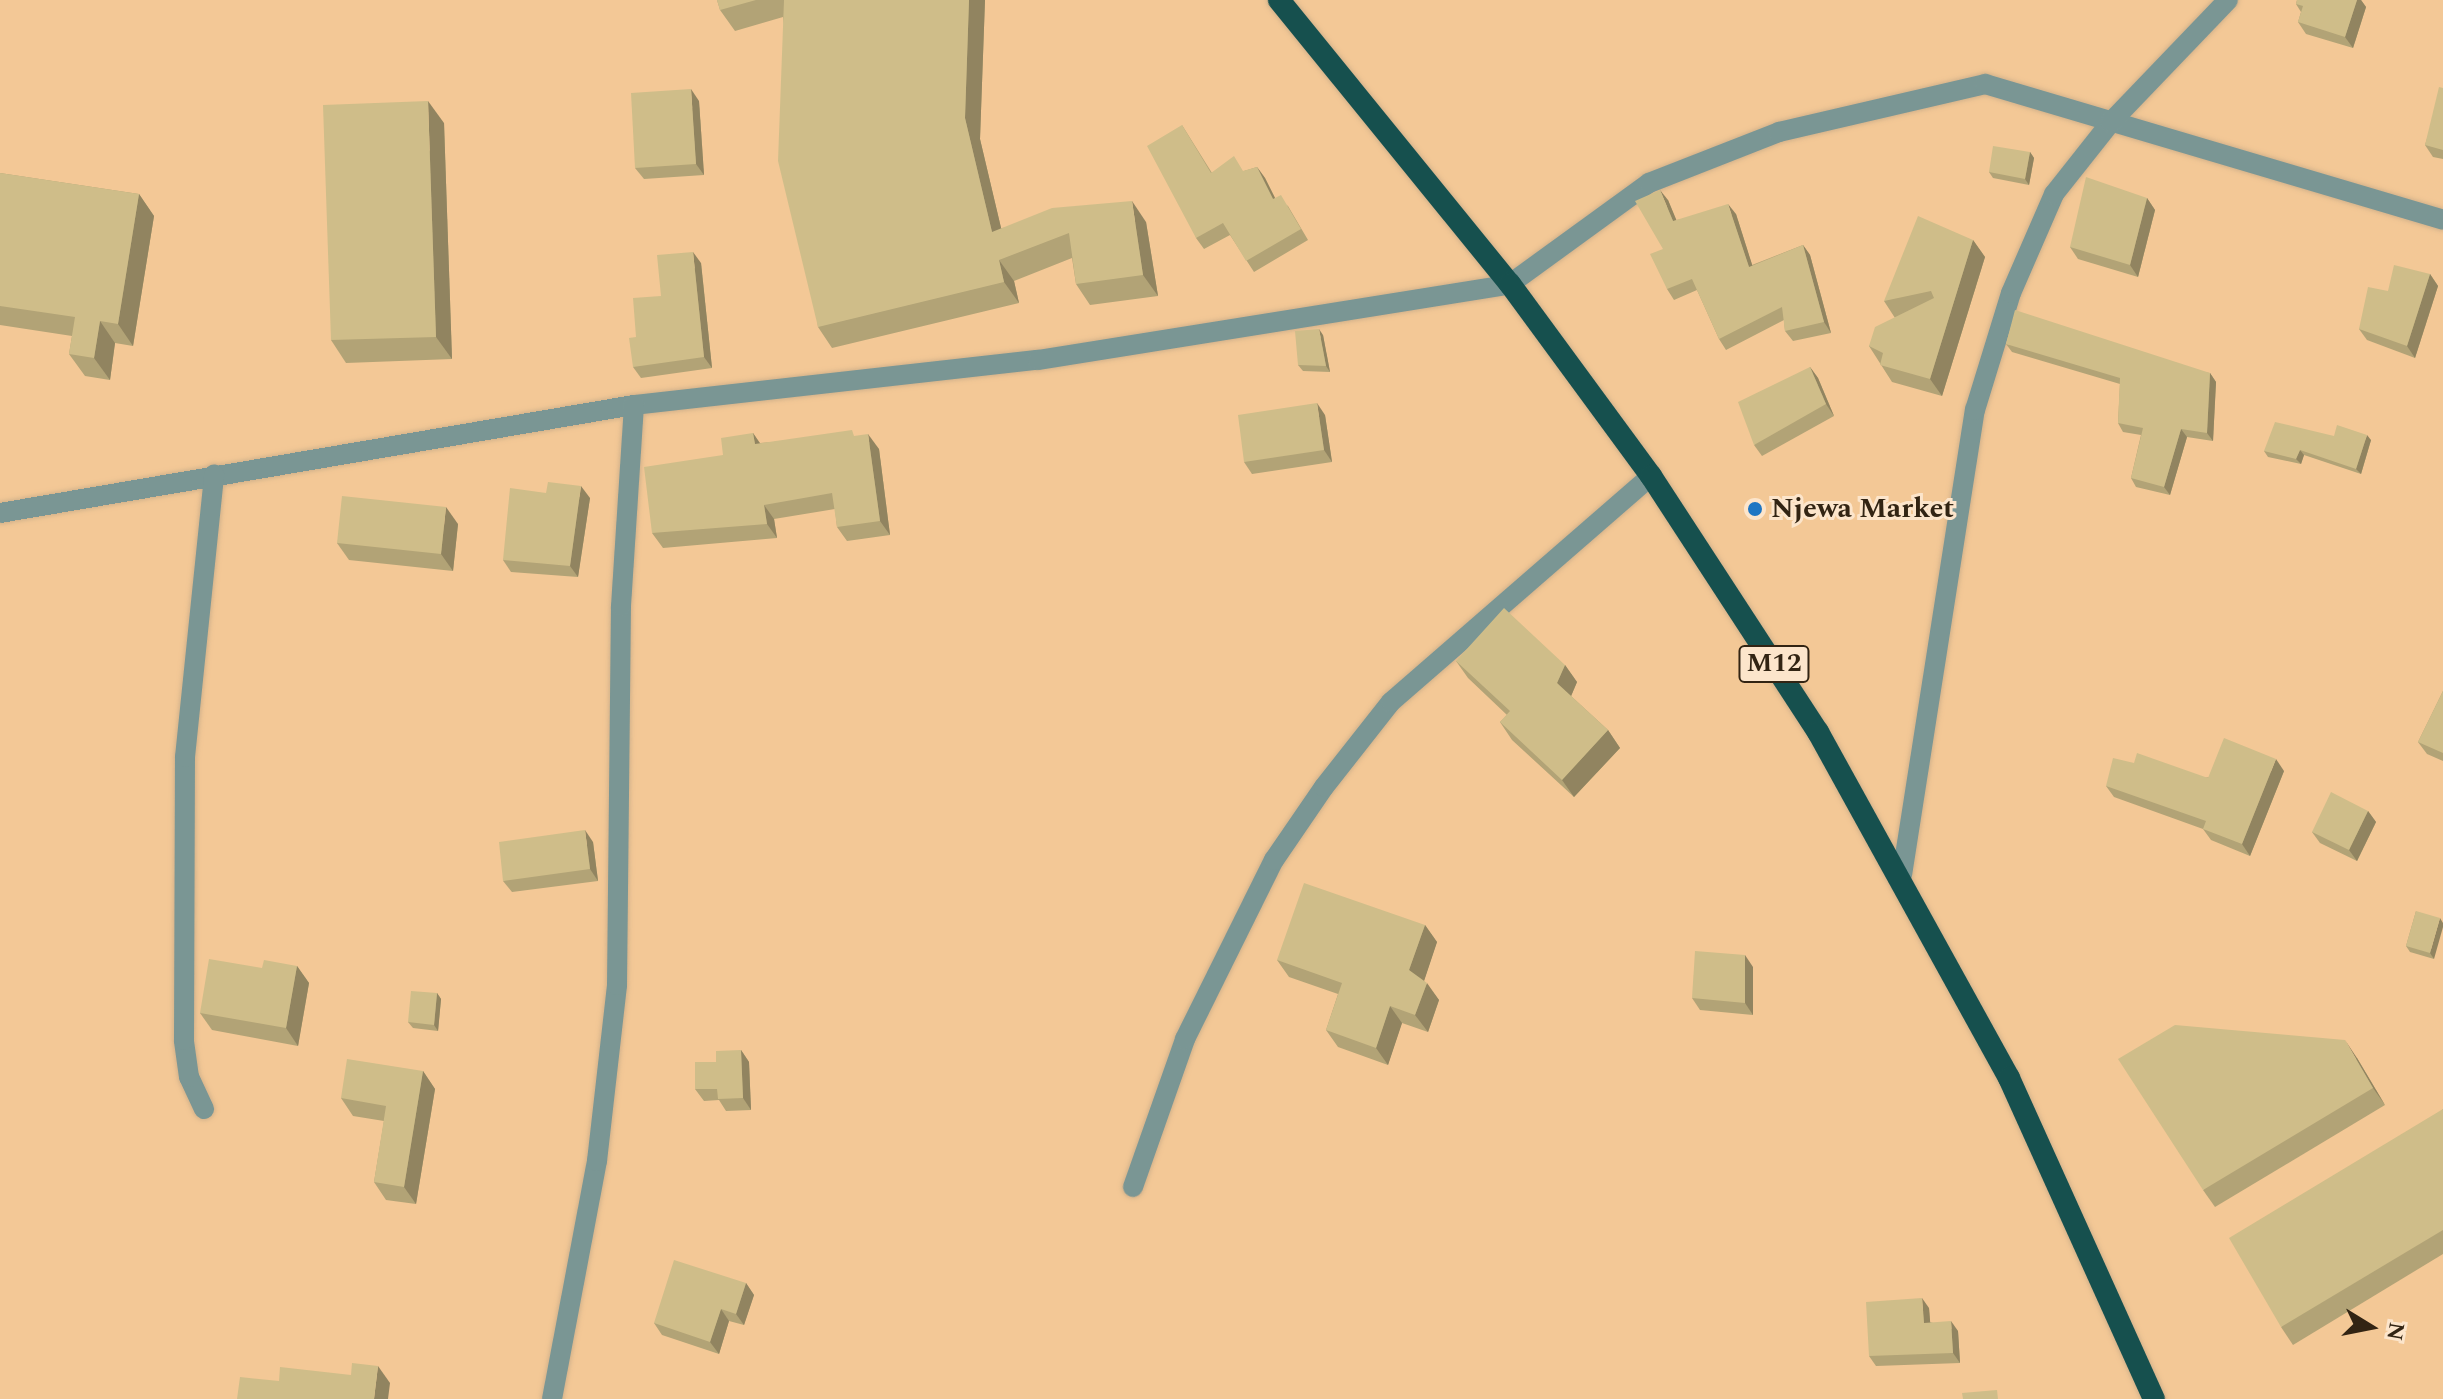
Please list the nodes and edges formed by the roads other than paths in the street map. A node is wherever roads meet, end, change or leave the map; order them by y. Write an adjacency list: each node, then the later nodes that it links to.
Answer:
1 (1279, 0): 5 (highway, M12)
2 (2228, 0): 3 (street)
3 (2111, 122): 4 (street); 5 (street); 10 (street)
4 (2443, 220)
5 (1510, 284): 6 (street); 8 (highway, M12)
6 (634, 405): 7 (street); 13 (street)
7 (214, 474): 9 (street); 11 (street)
8 (1651, 476): 10 (highway, M12); 12 (street)
9 (0, 513)
10 (1902, 875): 14 (highway, M12)
11 (204, 1109)
12 (1133, 1187)
13 (552, 1399)
14 (2154, 1399)

